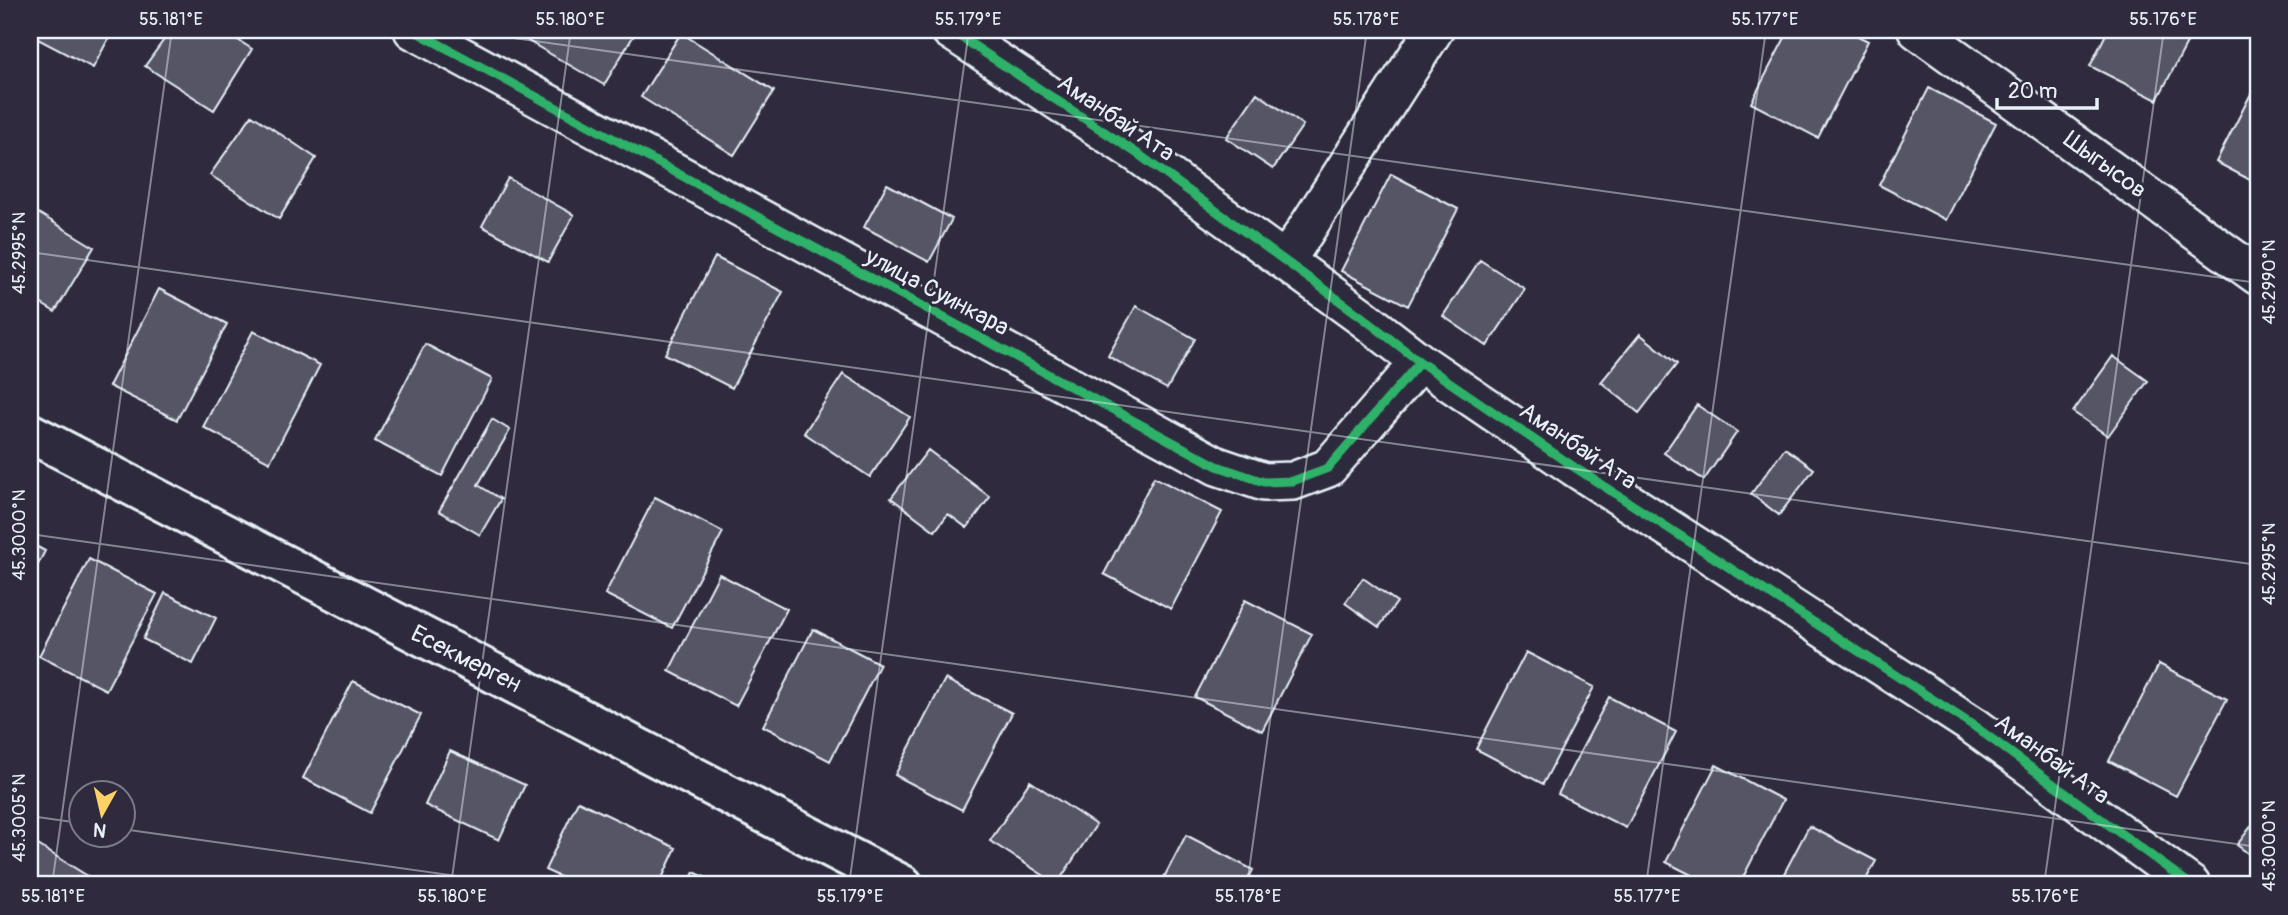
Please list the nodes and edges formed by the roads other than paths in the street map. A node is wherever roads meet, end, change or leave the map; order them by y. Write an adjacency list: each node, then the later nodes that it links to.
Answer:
1 (413, 30): 7 (street, улица Суинкара)
2 (950, 30): 5 (street, Аманбай Ата)
3 (1434, 30): 5 (street)
4 (1917, 30): 6 (street, Шыгысов)
5 (1286, 261): 7 (street, Аманбай Ата)
6 (2258, 276)
7 (1420, 362): 10 (street, Аманбай Ата)
8 (30, 433): 9 (street, Eсекмерген)
9 (903, 885)
10 (2191, 885)

